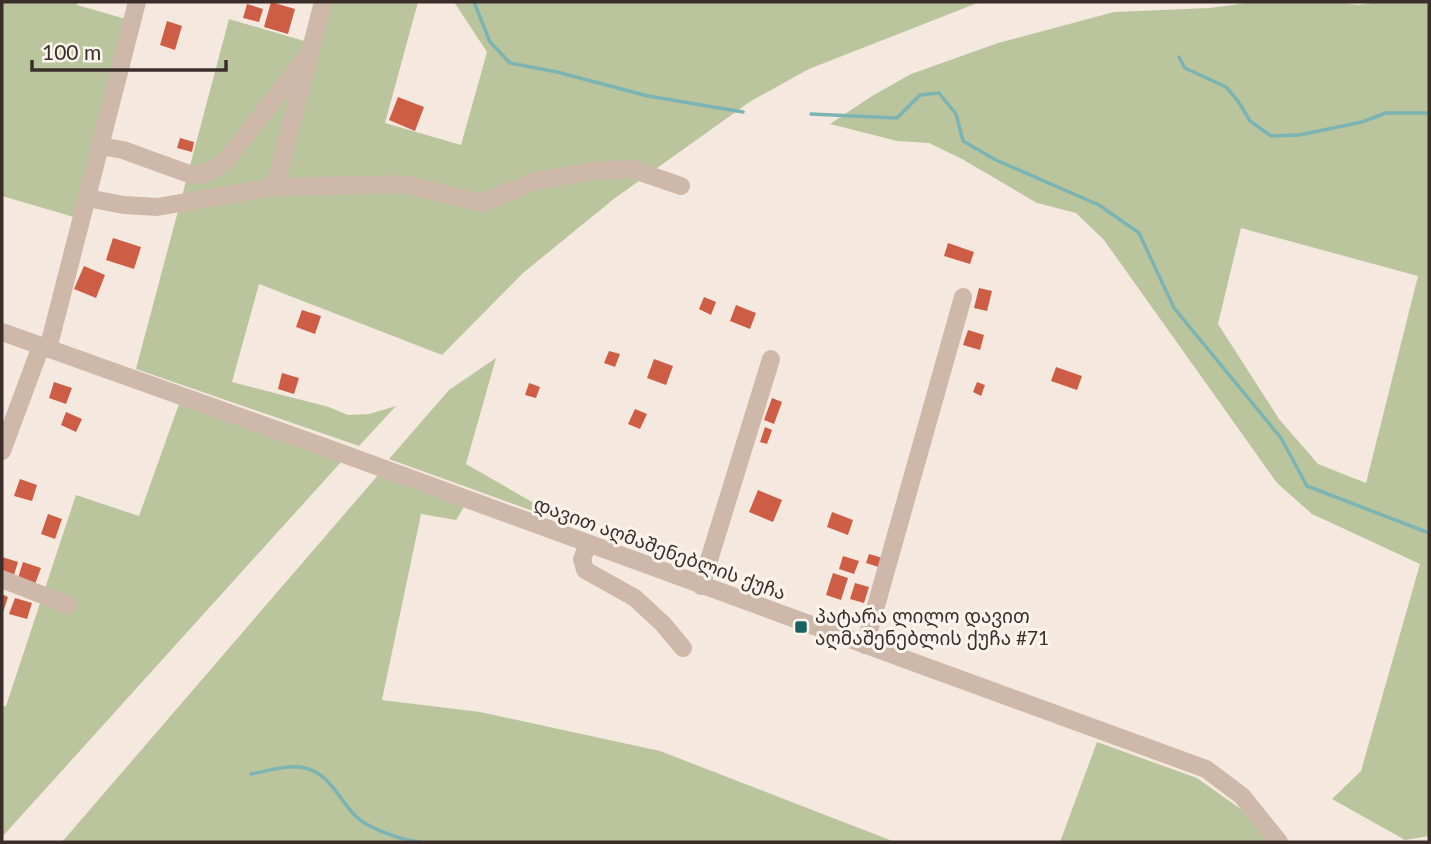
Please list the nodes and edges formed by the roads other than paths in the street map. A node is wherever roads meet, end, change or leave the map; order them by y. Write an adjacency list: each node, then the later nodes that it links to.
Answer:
1 (137, 2): 4 (street)
2 (323, 2): 3 (street)
3 (309, 54): 4 (street); 6 (street)
4 (100, 146): 7 (street)
5 (681, 186): 6 (street)
6 (275, 187): 7 (street)
7 (87, 198): 10 (street)
8 (963, 297): 17 (street)
9 (2, 332): 10 (street, დავით აღმაშენებლის ქუჩა)
10 (44, 347): 12 (street); 13 (street, დავით აღმაშენებლის ქუჩა)
11 (771, 359): 15 (street)
12 (2, 451)
13 (587, 544): 15 (street, დავით აღმაშენებლის ქუჩა); 18 (street)
14 (2, 579): 16 (street)
15 (701, 586): 17 (street, დავით აღმაშენებლის ქუჩა)
16 (68, 605)
17 (865, 645): 19 (street, დავით აღმაშენებლის ქუჩა)
18 (683, 648)
19 (1279, 842)

